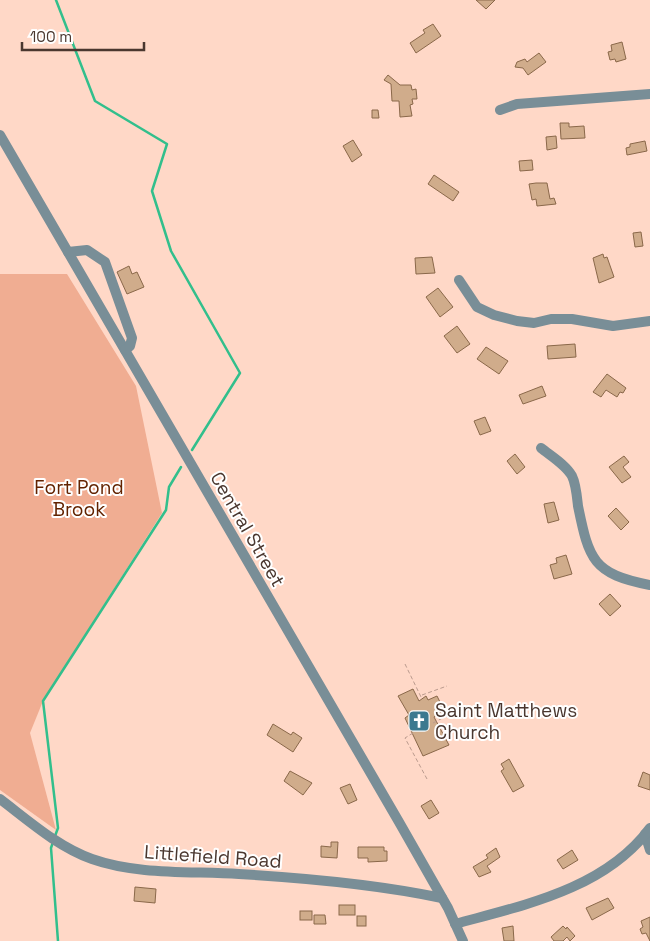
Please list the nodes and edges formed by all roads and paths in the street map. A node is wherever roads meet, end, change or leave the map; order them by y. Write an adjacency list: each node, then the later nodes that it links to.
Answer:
1 (650, 94): 2 (street)
2 (500, 110)
3 (0, 135): 4 (street, Central Street)
4 (68, 252): 7 (street, Central Street); 7 (street)
5 (460, 280): 6 (street)
6 (650, 321)
7 (125, 350): 21 (street, Central Street)
8 (541, 448): 9 (street)
9 (650, 584)
10 (405, 664): 12 (path)
11 (447, 686): 12 (path)
12 (421, 696): 13 (path)
13 (422, 699)
14 (460, 709): 15 (path)
15 (433, 723)
16 (413, 733): 17 (path)
17 (427, 779)
18 (0, 799): 21 (street, Littlefield Road)
19 (648, 831): 20 (street); 22 (street)
20 (650, 850)
21 (442, 898): 22 (street, Central Street)
22 (456, 924): 23 (street, Central Street)
23 (463, 941)

